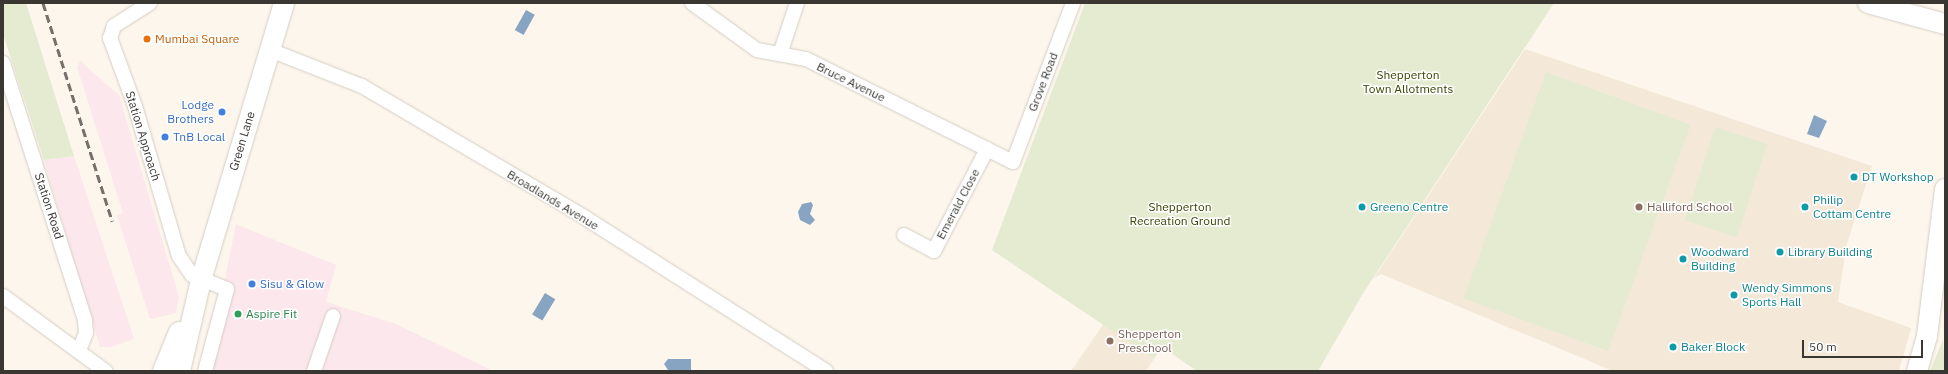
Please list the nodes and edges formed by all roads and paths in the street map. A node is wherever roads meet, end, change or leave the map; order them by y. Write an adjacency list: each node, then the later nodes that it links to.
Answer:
1 (150, 3): 15 (street, Station Approach)
2 (284, 3): 8 (main road, Green Lane)
3 (692, 3): 9 (street, Bruce Avenue)
4 (797, 3): 9 (street)
5 (1073, 3): 12 (street, Grove Road)
6 (1868, 3): 7 (main road)
7 (1945, 24)
8 (270, 50): 15 (main road, Green Lane); 25 (street, Broadlands Avenue)
9 (780, 54): 11 (street, Bruce Avenue)
10 (3, 63): 18 (street, Station Road)
11 (987, 149): 12 (street, Bruce Avenue); 14 (street, Emerald Close)
12 (1013, 162)
13 (1945, 189): 26 (main road)
14 (904, 235)
15 (200, 280): 21 (main road, Green Lane); 22 (main road, Green Lane); 23 (street)
16 (3, 296): 18 (street)
17 (333, 316): 24 (street)
18 (83, 353): 19 (street); 20 (street)
19 (105, 371)
20 (113, 371)
21 (163, 371)
22 (180, 371)
23 (205, 371)
24 (314, 371)
25 (826, 371)
26 (1917, 371)

